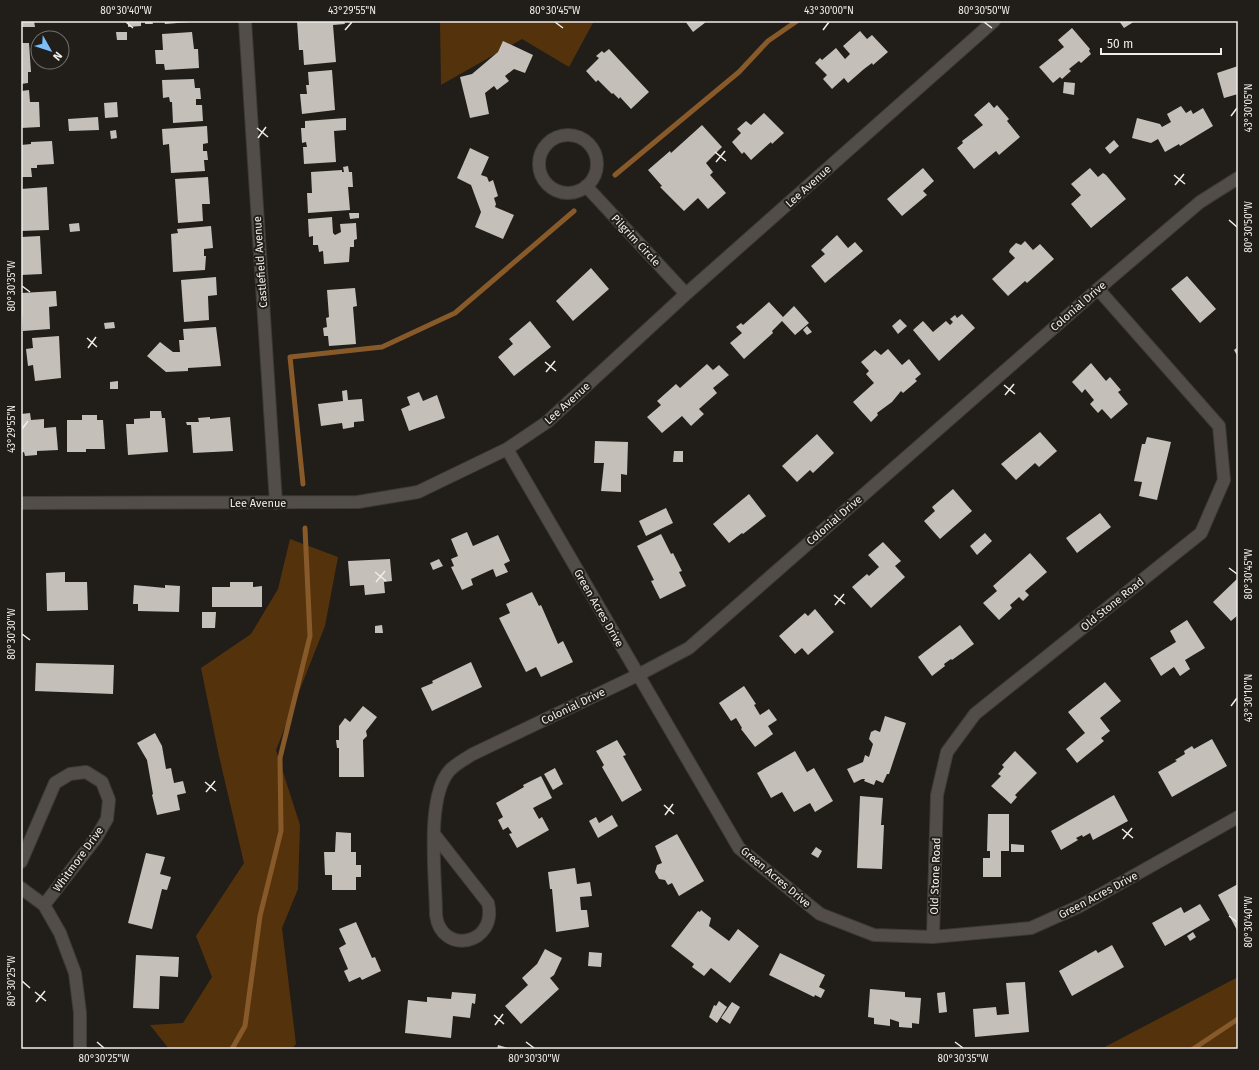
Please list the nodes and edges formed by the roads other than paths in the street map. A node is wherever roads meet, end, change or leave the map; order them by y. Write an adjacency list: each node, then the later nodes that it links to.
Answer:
1 (245, 21): 9 (street, Castlefield Avenue)
2 (994, 21): 6 (street, Lee Avenue)
3 (1238, 178): 5 (street, Colonial Drive)
4 (586, 186): 4 (street); 6 (street, Pilgrim Circle)
5 (1098, 289): 10 (street, Colonial Drive); 16 (street, Old Stone Road)
6 (686, 294): 7 (street, Lee Avenue)
7 (507, 448): 9 (street, Lee Avenue); 10 (street, Green Acres Drive)
8 (21, 503): 9 (street, Lee Avenue)
9 (276, 503)
10 (638, 675): 12 (street, Colonial Drive); 16 (street, Green Acres Drive)
11 (1238, 818): 16 (street, Green Acres Drive)
12 (434, 834): 12 (street, Colonial Drive)
13 (21, 862): 15 (street, Whitmore Drive)
14 (21, 888): 15 (street)
15 (44, 906): 17 (street)
16 (933, 937)
17 (80, 1049)

